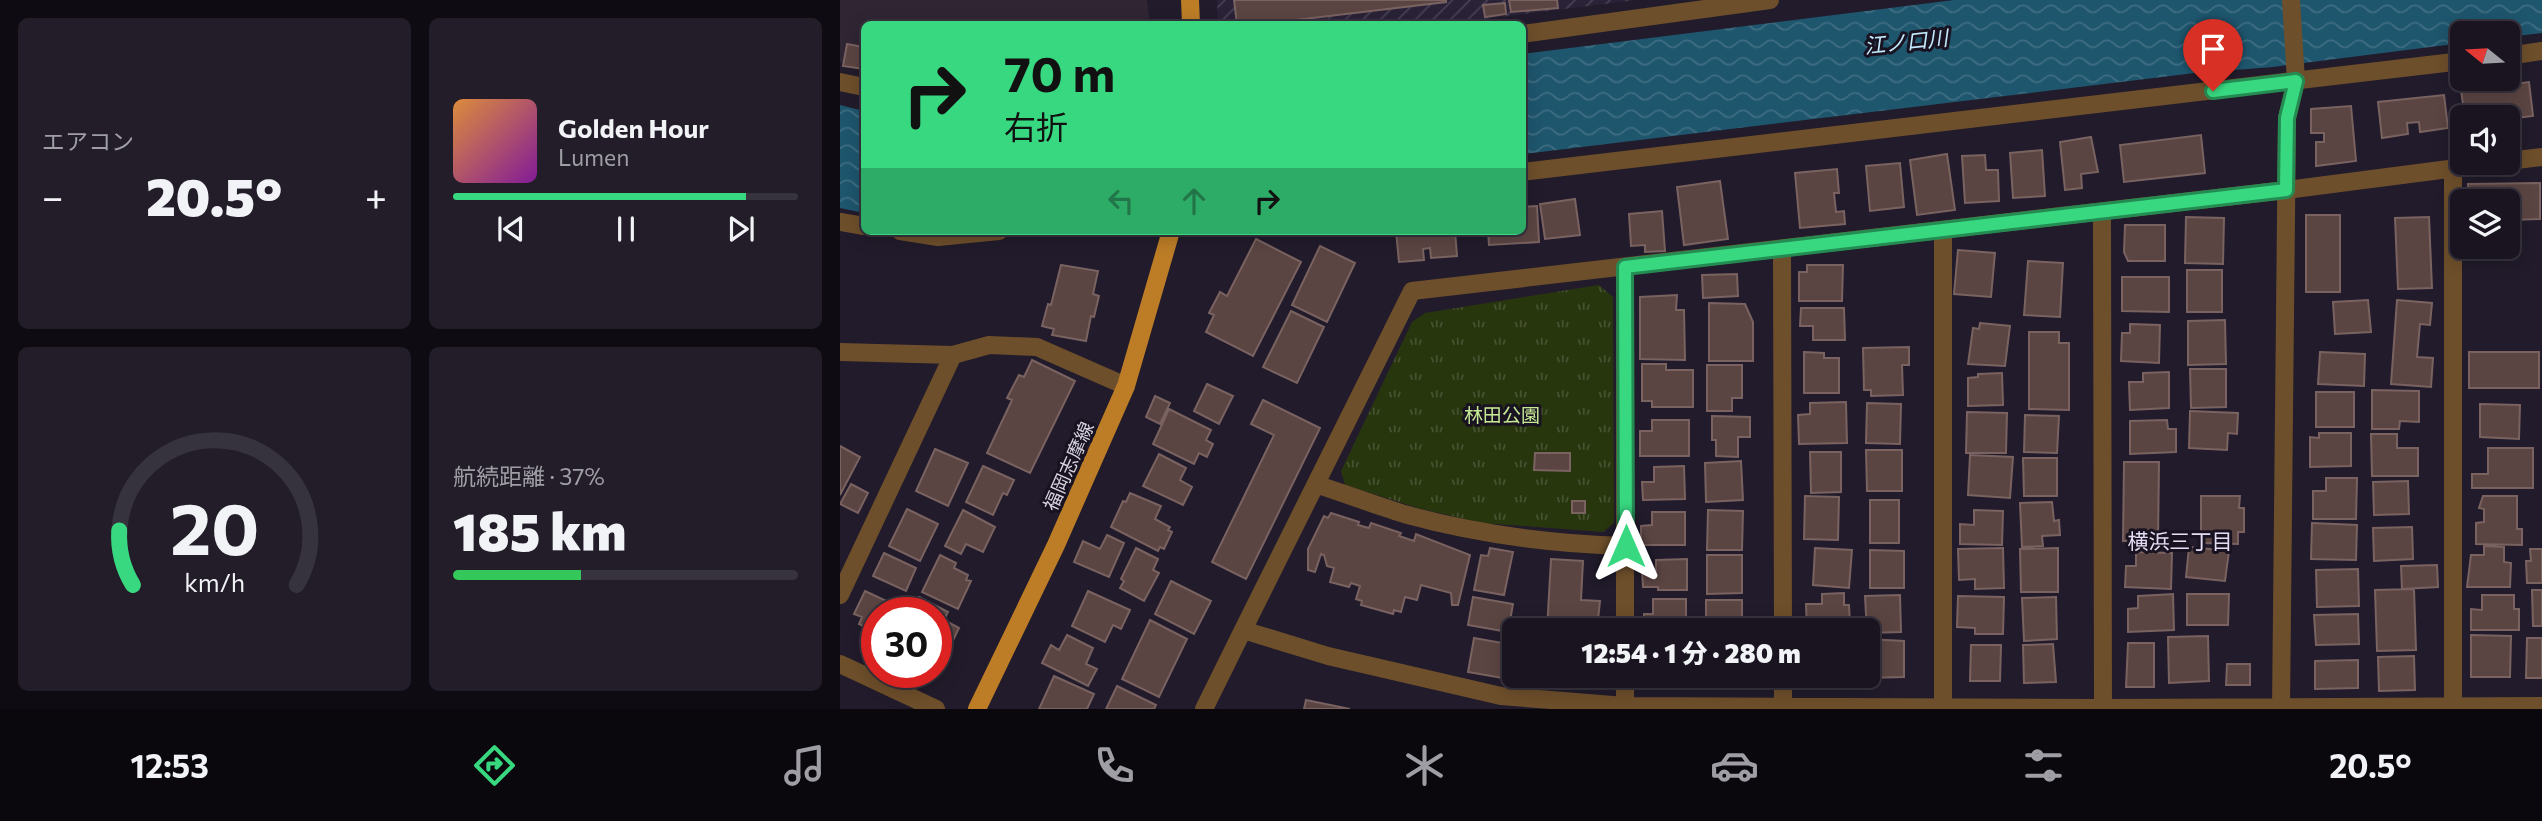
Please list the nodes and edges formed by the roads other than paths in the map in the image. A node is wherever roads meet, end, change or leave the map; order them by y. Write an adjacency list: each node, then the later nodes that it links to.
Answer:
1 (1190, 0): 4 (main road)
2 (1770, 0): 5 (street)
3 (2291, 0): 9 (street)
4 (1191, 21)
5 (1526, 33)
6 (2542, 51): 7 (street)
7 (2520, 54)
8 (2450, 62): 9 (street)
9 (2296, 81): 15 (street); 17 (street)
10 (840, 82): 11 (street)
11 (861, 86)
12 (2542, 157): 13 (street)
13 (2520, 160)
14 (2450, 168): 17 (street)
15 (1526, 172)
16 (2453, 175): 42 (street)
17 (2286, 190): 18 (street); 45 (street)
18 (2102, 212): 21 (street); 44 (street)
19 (840, 222): 20 (street)
20 (861, 226)
21 (1943, 230): 25 (street); 41 (street)
22 (925, 235): 23 (street)
23 (958, 235)
24 (1170, 235): 29 (main road, 福岡志摩線)
25 (1782, 249): 26 (street); 34 (street)
26 (1625, 267): 30 (street); 31 (street)
27 (840, 352): 28 (street)
28 (953, 355): 29 (street); 32 (street)
29 (1126, 386): 47 (main road, 福岡志摩線)
30 (1318, 485): 31 (street); 35 (street)
31 (1626, 546): 33 (street)
32 (840, 595)
33 (1625, 618)
34 (1783, 618)
35 (1243, 630): 39 (street); 48 (street)
36 (840, 664): 46 (street)
37 (1625, 688): 39 (street)
38 (1783, 688): 43 (street)
39 (1625, 706): 43 (street)
40 (2542, 706): 42 (street)
41 (1943, 707): 43 (street); 44 (street)
42 (2454, 707): 45 (street)
43 (1783, 708)
44 (2103, 708): 45 (street)
45 (2281, 708)
46 (936, 709)
47 (977, 709)
48 (1204, 709)

